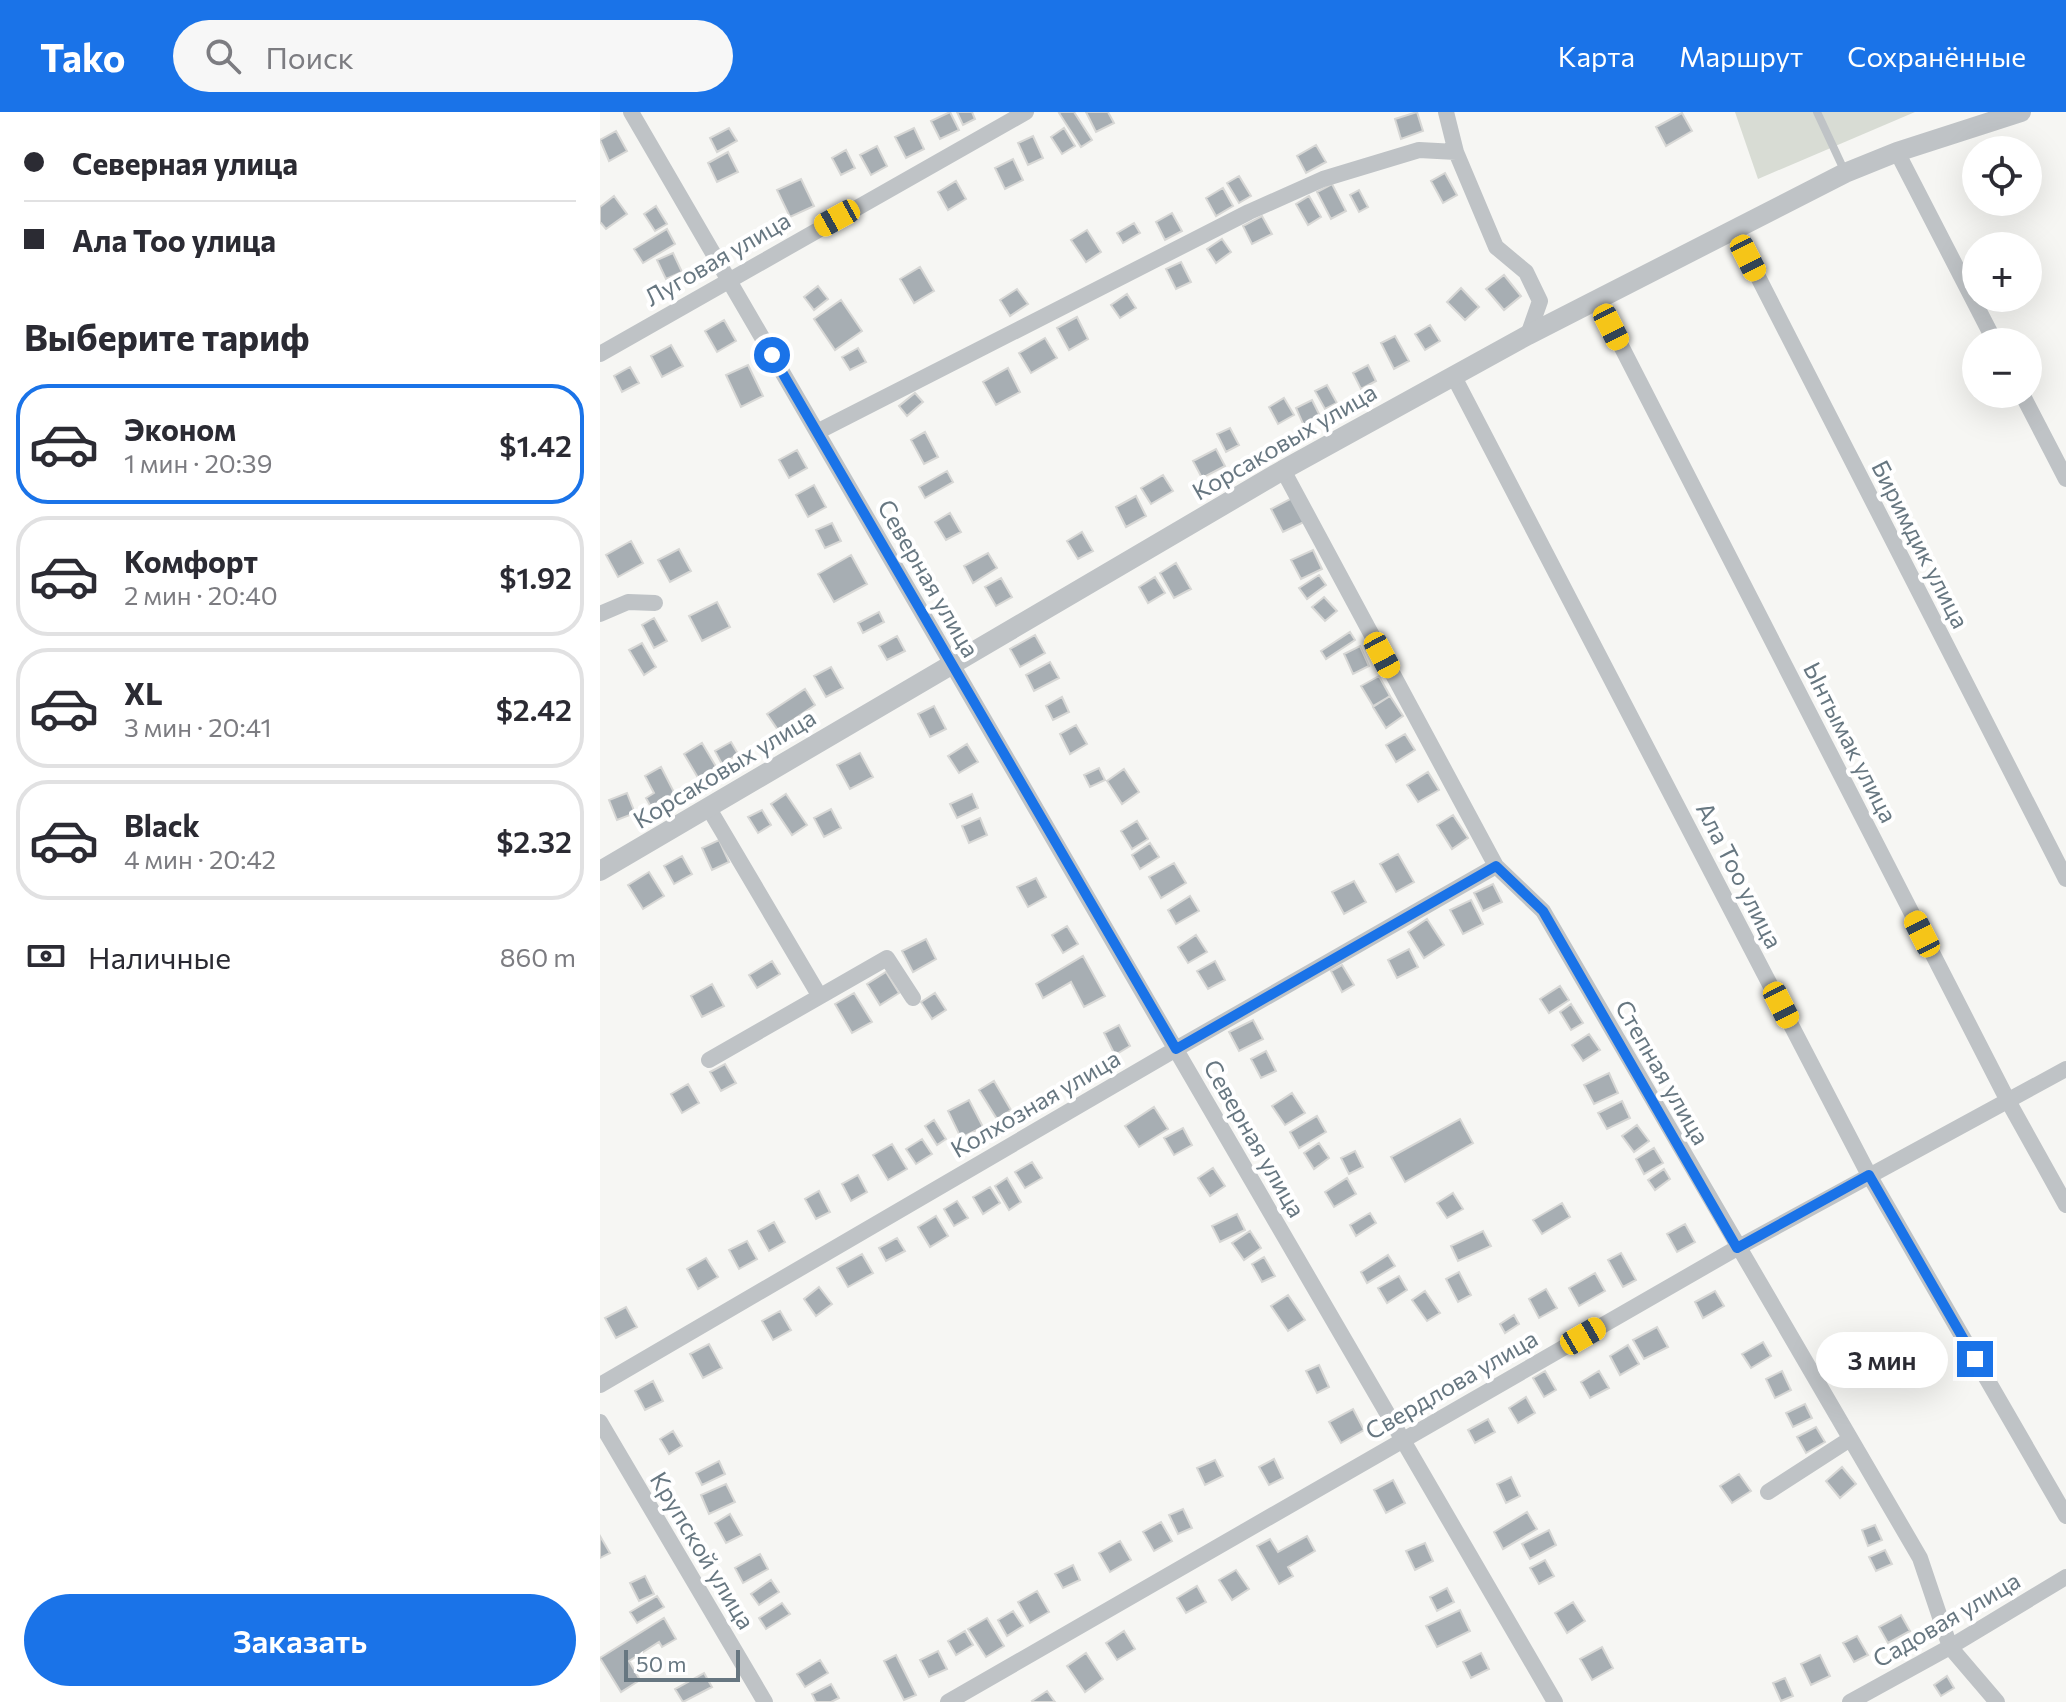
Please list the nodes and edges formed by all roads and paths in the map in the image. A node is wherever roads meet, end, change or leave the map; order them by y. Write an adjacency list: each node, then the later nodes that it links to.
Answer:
1 (631, 112): 10 (street, Северная улица)
2 (1026, 112): 10 (street, Луговая улица)
3 (1446, 112): 6 (street)
4 (1817, 112): 8 (lane)
5 (2021, 112): 7 (street, Корсаковых улица)
6 (1456, 152): 13 (street); 17 (street)
7 (1897, 152): 8 (street, Корсаковых улица); 12 (street)
8 (1845, 173): 9 (street, Корсаковых улица)
9 (1734, 230): 11 (street, Корсаковых улица); 26 (street, Биримдик улица)
10 (728, 279): 14 (street, Луговая улица); 17 (street, Северная улица)
11 (1597, 299): 13 (street, Корсаковых улица); 32 (street, Ынтымак улица)
12 (1988, 328)
13 (1528, 335): 15 (street, Корсаковых улица)
14 (600, 354)
15 (1453, 375): 18 (street, Корсаковых улица); 33 (street, Ала Тоо улица)
16 (2029, 408): 19 (street)
17 (817, 432): 22 (street, Северная улица)
18 (1283, 470): 22 (street, Корсаковых улица); 24 (street, Степная улица)
19 (2066, 479)
20 (655, 603): 21 (street)
21 (600, 614)
22 (951, 663): 23 (street, Корсаковых улица); 29 (street, Северная улица)
23 (708, 807): 25 (street, Корсаковых улица); 27 (street)
24 (1496, 866): 29 (street, Колхозная улица); 35 (street, Степная улица)
25 (600, 871)
26 (2066, 879)
27 (819, 995): 28 (street); 30 (street)
28 (913, 998)
29 (1176, 1049): 36 (street, Колхозная улица); 39 (street, Северная улица)
30 (709, 1060)
31 (2066, 1069): 32 (street, Свердлова улица)
32 (2007, 1099): 33 (street, Свердлова улица); 34 (street, Ынтымак улица)
33 (1869, 1175): 35 (street, Свердлова улица); 41 (street, Ала Тоо улица)
34 (2066, 1205)
35 (1737, 1248): 38 (street, Степная улица); 39 (street, Свердлова улица)
36 (600, 1385)
37 (600, 1422): 44 (street, Крупской улица)
38 (1850, 1439): 40 (street); 43 (street, Степная улица)
39 (1403, 1440): 45 (street, Свердлова улица); 46 (street, Северная улица)
40 (1768, 1492)
41 (2066, 1516)
42 (2066, 1577): 43 (street, Садовая улица)
43 (1950, 1647): 47 (street, Садовая улица); 48 (street, Степная улица)
44 (765, 1702)
45 (948, 1702)
46 (1555, 1702)
47 (1850, 1702)
48 (1997, 1702)

